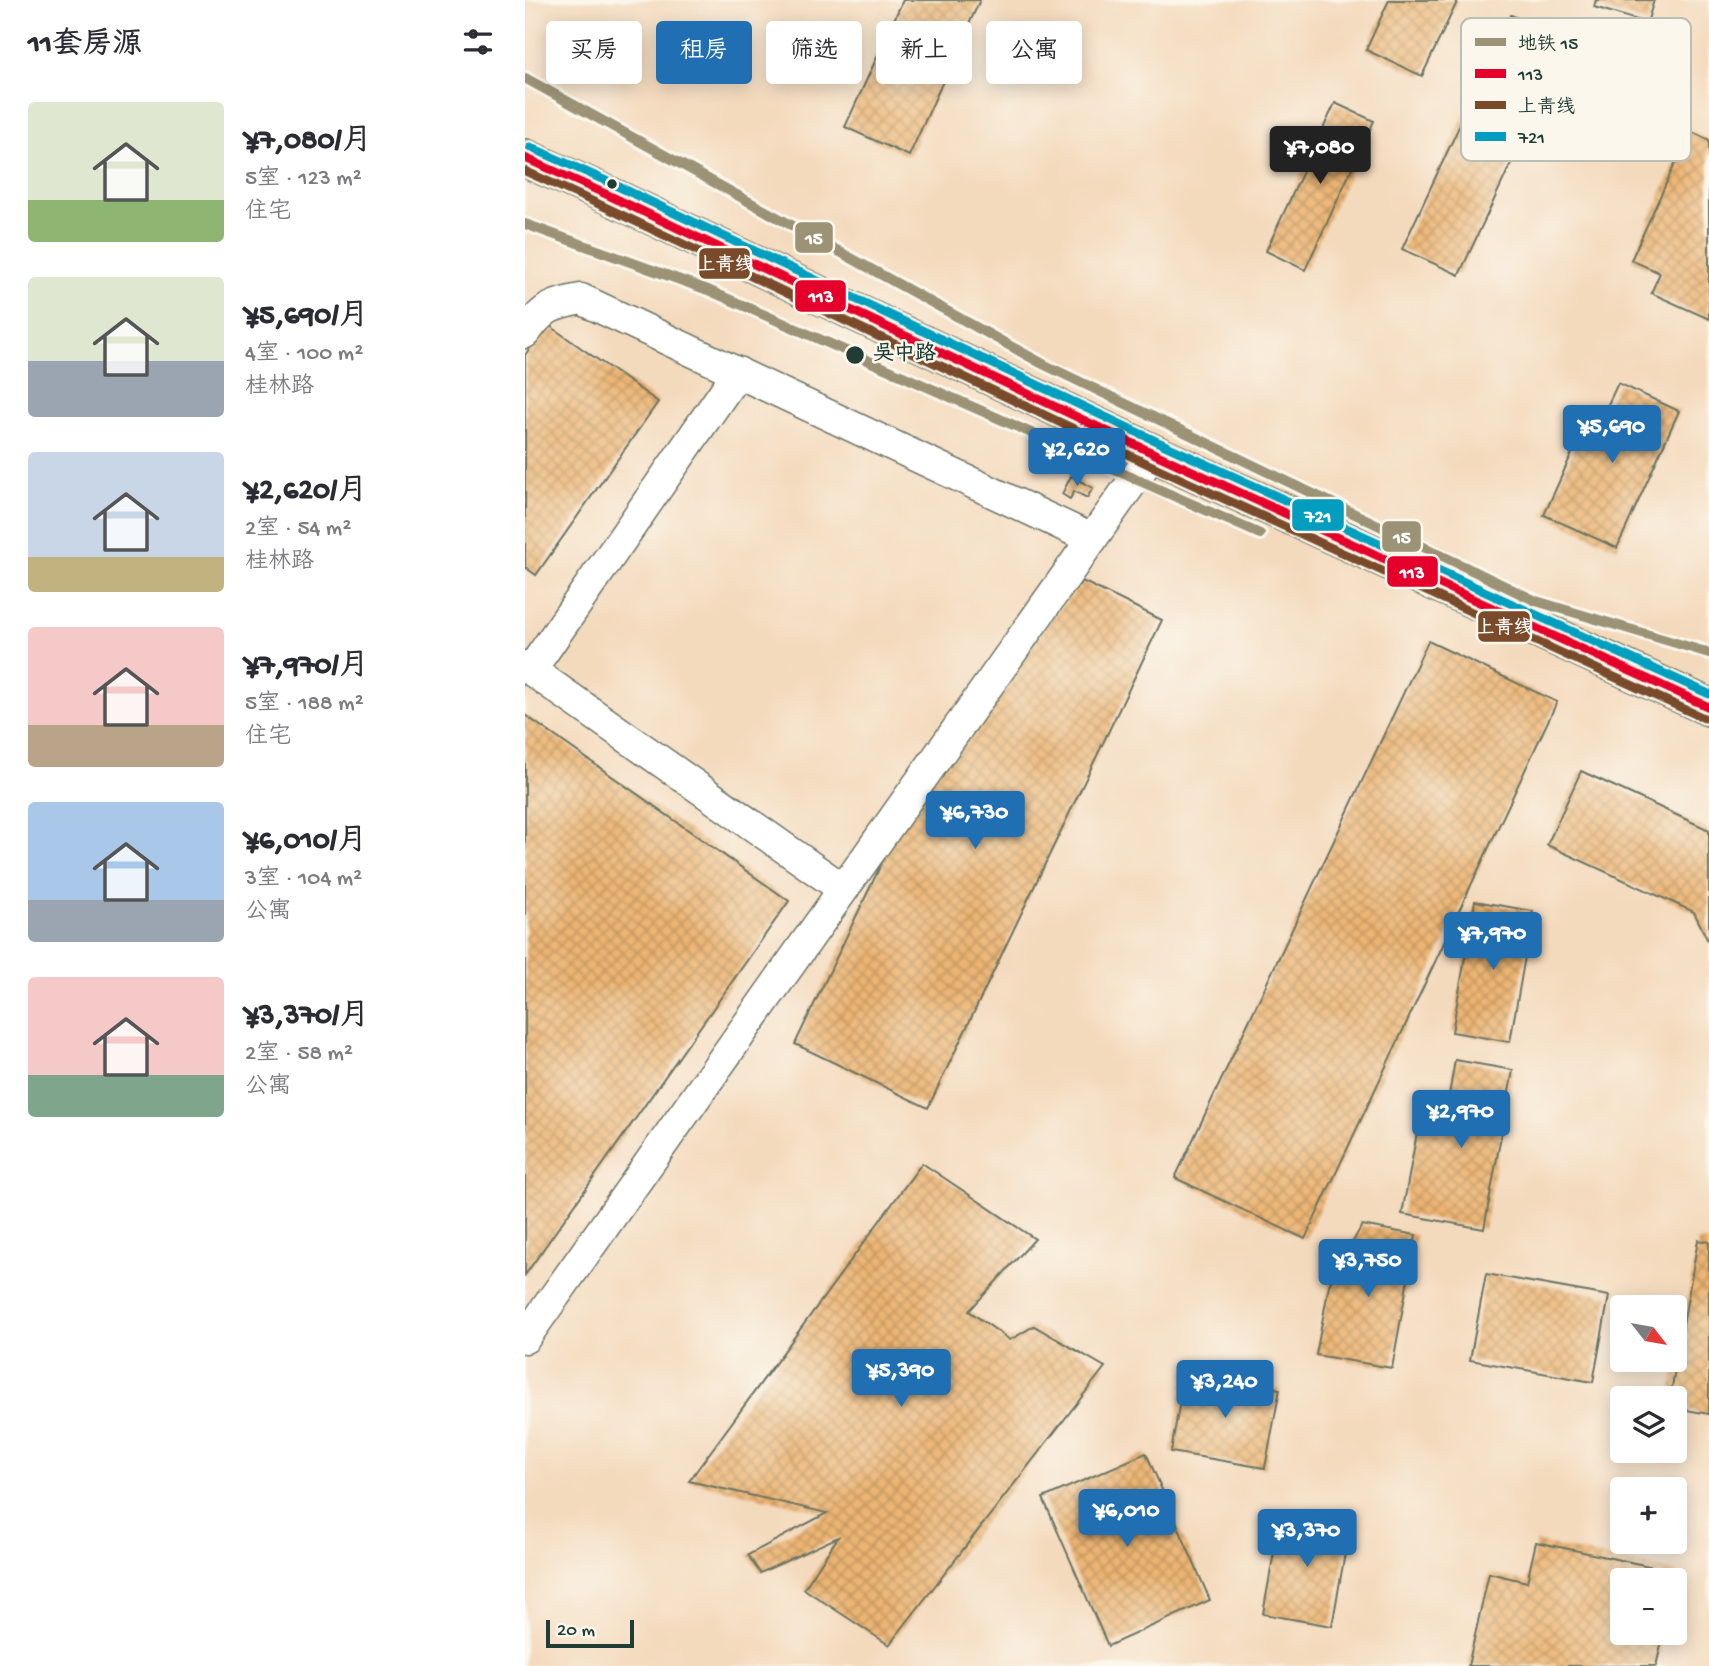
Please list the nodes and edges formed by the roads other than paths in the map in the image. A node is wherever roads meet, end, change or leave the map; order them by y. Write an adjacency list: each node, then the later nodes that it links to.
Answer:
1 (525, 158): 4 (main road)
2 (525, 333): 3 (lane)
3 (738, 372): 5 (lane); 6 (lane)
4 (1153, 453): 5 (lane); 7 (main road)
5 (1092, 539): 8 (lane)
6 (528, 668): 8 (lane)
7 (1709, 707)
8 (843, 889): 9 (lane)
9 (525, 1338)

